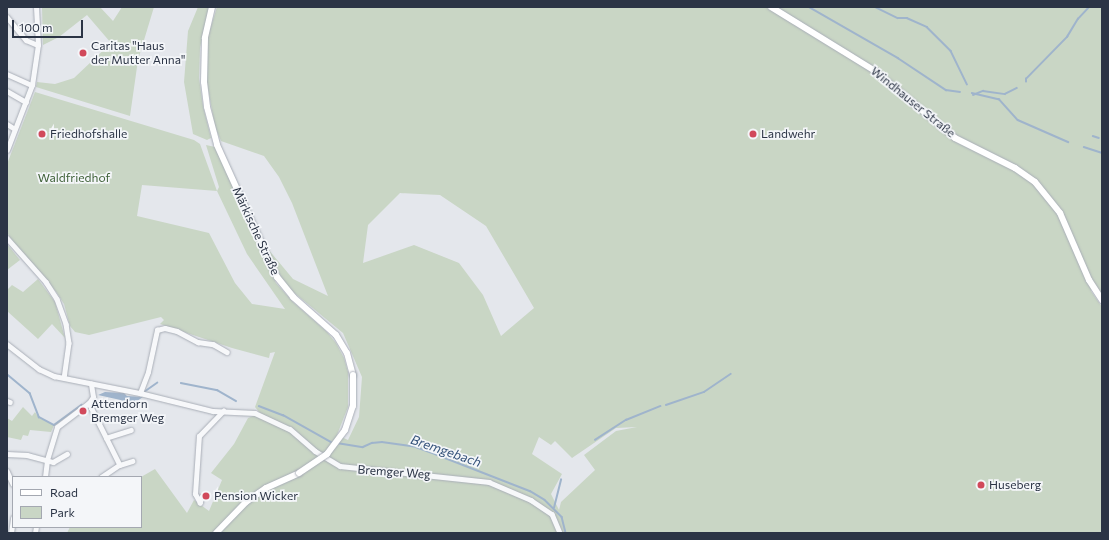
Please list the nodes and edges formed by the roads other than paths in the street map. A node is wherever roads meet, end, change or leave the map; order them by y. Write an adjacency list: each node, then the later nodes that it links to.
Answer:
1 (36, 7): 5 (street)
2 (212, 7): 34 (main road, Märkische Straße, bridge)
3 (771, 7): 14 (main road, Windhauser Straße)
4 (7, 17): 5 (street)
5 (38, 45): 7 (street)
6 (7, 74): 7 (street)
7 (32, 85): 9 (street)
8 (7, 91): 9 (street)
9 (26, 102): 11 (street)
10 (7, 124): 11 (street)
11 (16, 129): 12 (street)
12 (7, 150)
13 (7, 238): 17 (street)
14 (1102, 300)
15 (7, 344): 17 (street, Bremger Weg)
16 (227, 352): 19 (street)
17 (64, 378): 18 (street, Bremger Weg)
18 (91, 384): 19 (street, Bremger Weg); 20 (street)
19 (142, 393): 21 (street, Bremger Weg)
20 (90, 403): 23 (street); 26 (street)
21 (223, 411): 33 (street); 35 (street, Bremger Weg)
22 (132, 430): 23 (street)
23 (106, 438): 28 (street)
24 (7, 454): 26 (street)
25 (67, 454): 26 (street)
26 (47, 460): 30 (street)
27 (132, 461): 28 (street)
28 (120, 465): 31 (street)
29 (7, 471): 32 (street)
30 (45, 476)
31 (104, 476)
32 (12, 482)
33 (202, 497)
34 (216, 533)
35 (560, 533)

